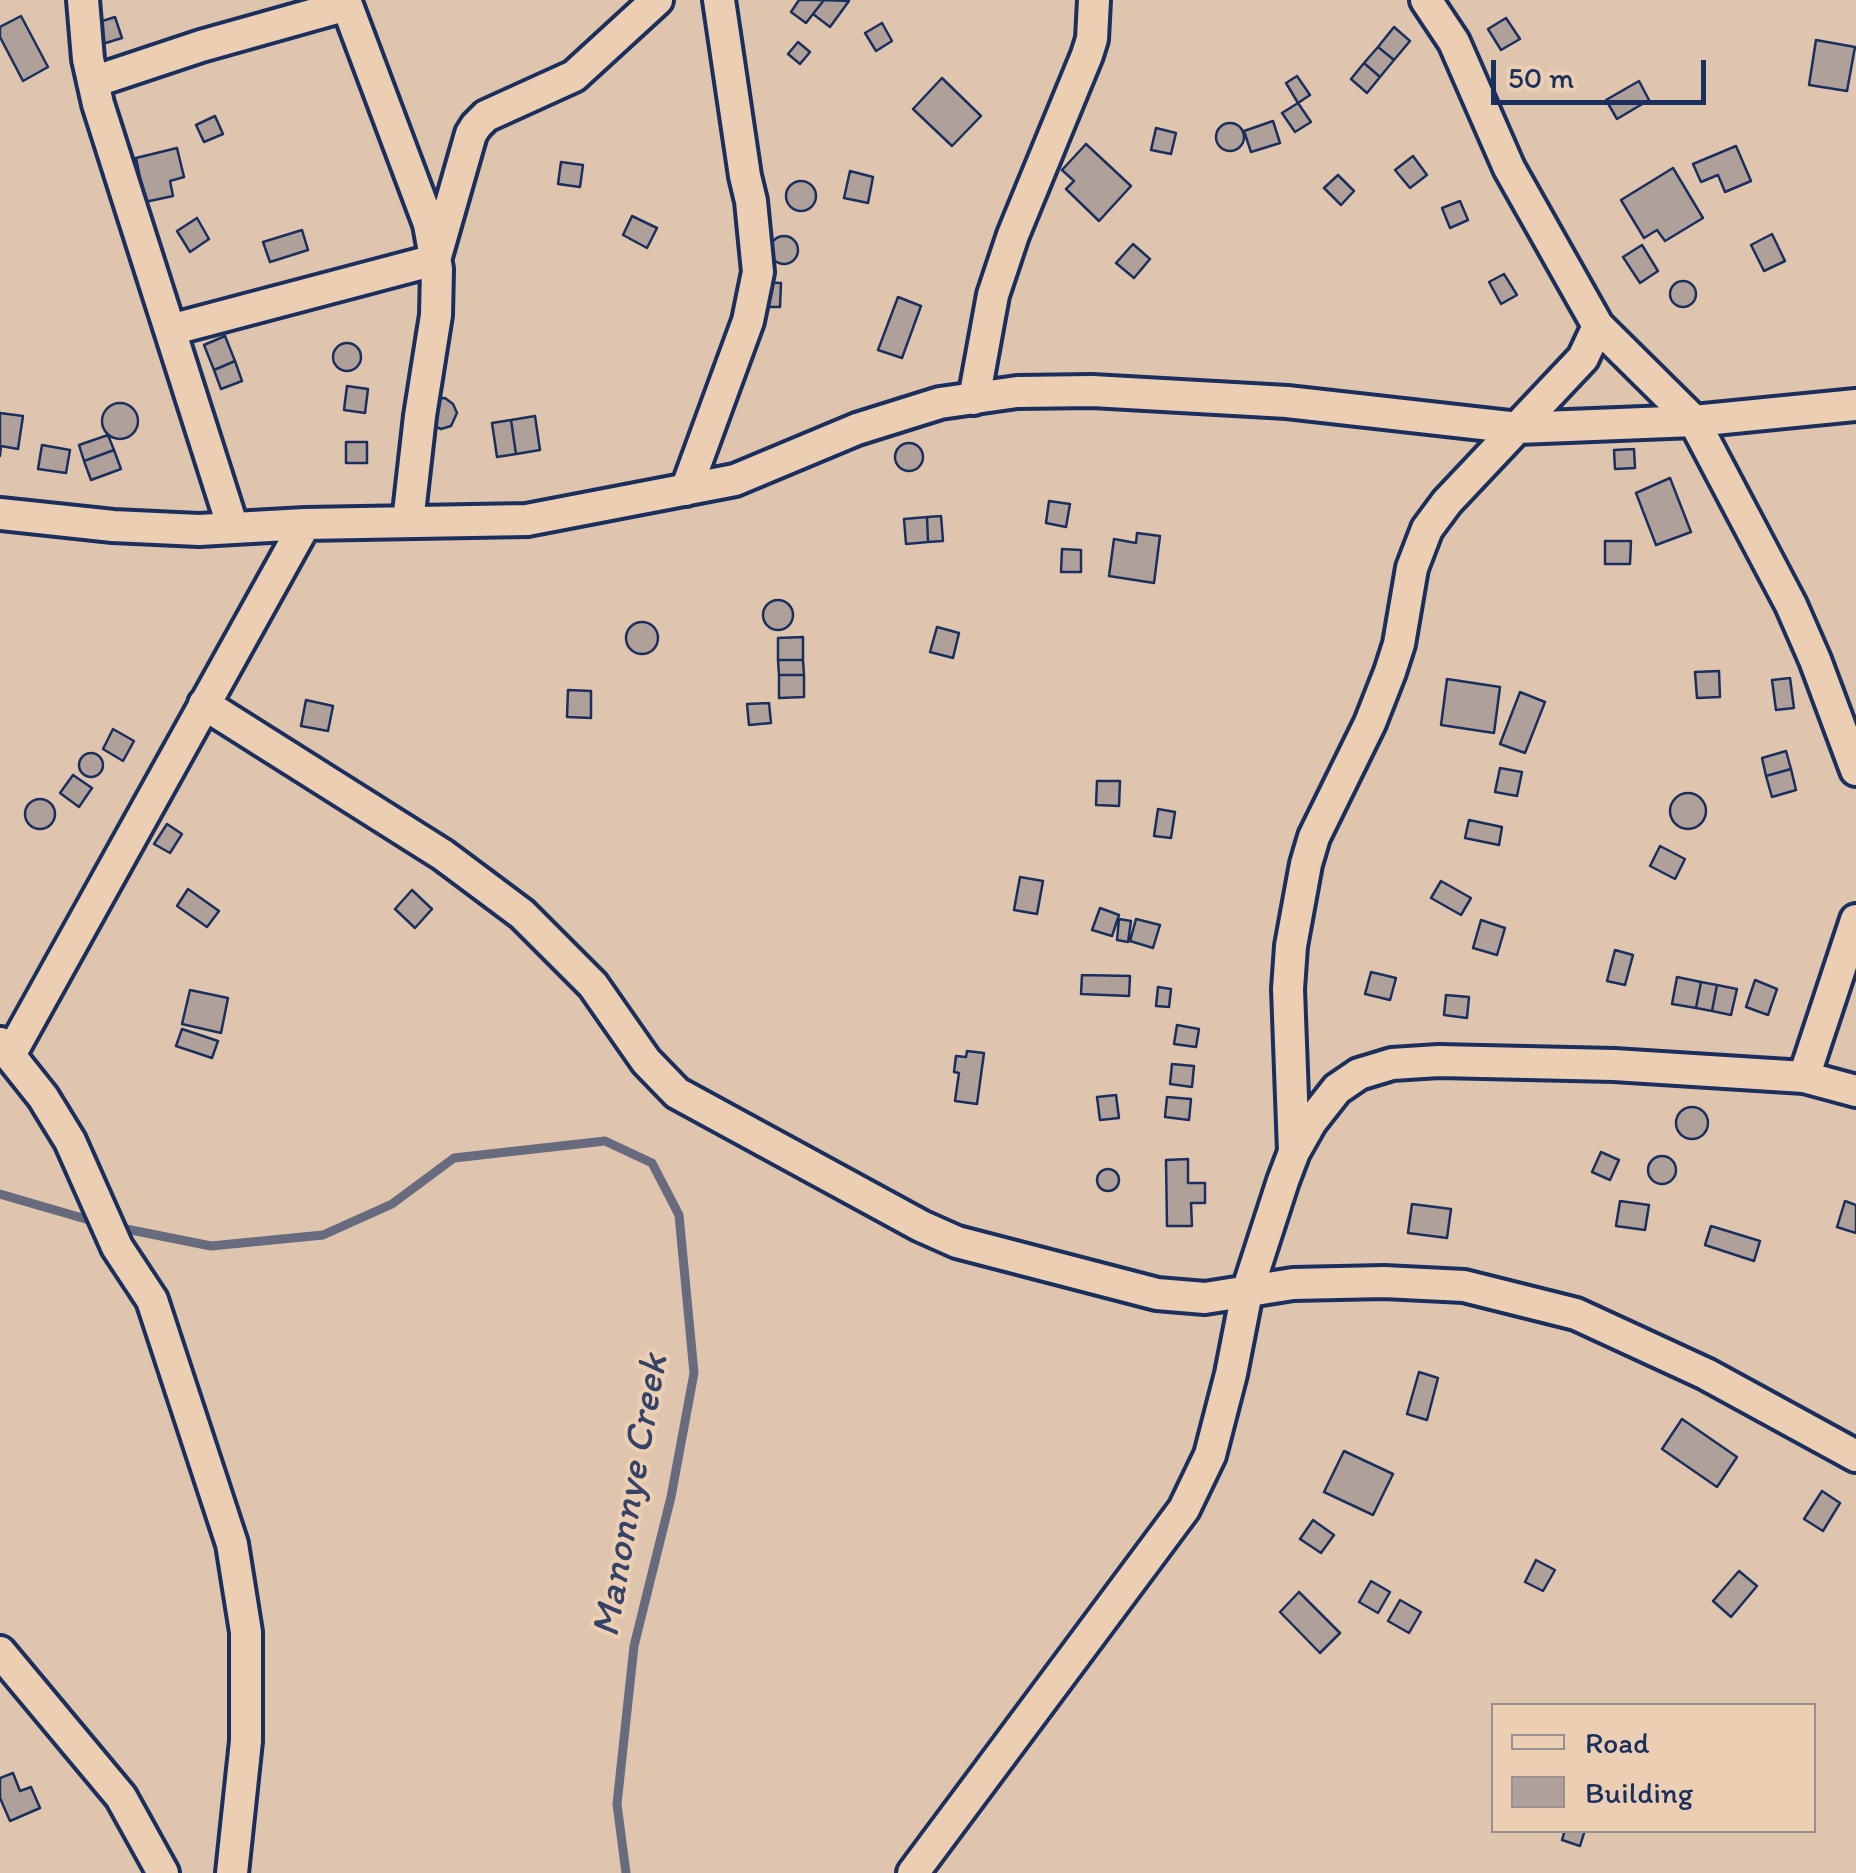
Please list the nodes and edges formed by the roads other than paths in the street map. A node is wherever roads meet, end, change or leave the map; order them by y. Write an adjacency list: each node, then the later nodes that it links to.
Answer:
1 (83, 0): 7 (street)
2 (657, 0): 8 (street)
3 (718, 0): 15 (street)
4 (1094, 0): 11 (street)
5 (1426, 0): 9 (street)
6 (346, 2): 7 (street); 8 (street)
7 (92, 82): 10 (street)
8 (435, 260): 10 (street); 17 (street)
9 (1598, 326): 13 (street); 14 (street)
10 (170, 330): 19 (street)
11 (974, 399): 14 (street); 15 (street)
12 (1856, 405): 13 (street)
13 (1694, 421): 14 (street); 21 (street)
14 (1518, 428): 26 (street)
15 (686, 490): 17 (street)
16 (0, 514): 19 (street)
17 (408, 522): 18 (street)
18 (305, 524): 19 (street); 20 (street)
19 (233, 528)
20 (204, 704): 23 (street); 27 (street)
21 (1856, 770)
22 (1856, 920): 24 (street)
23 (5, 1048): 31 (street)
24 (1804, 1077): 25 (street); 26 (street)
25 (1856, 1091)
26 (1294, 1152): 27 (street)
27 (1247, 1292): 28 (street); 32 (street)
28 (1856, 1456)
29 (0, 1652): 30 (street)
30 (164, 1873)
31 (232, 1873)
32 (913, 1873)

